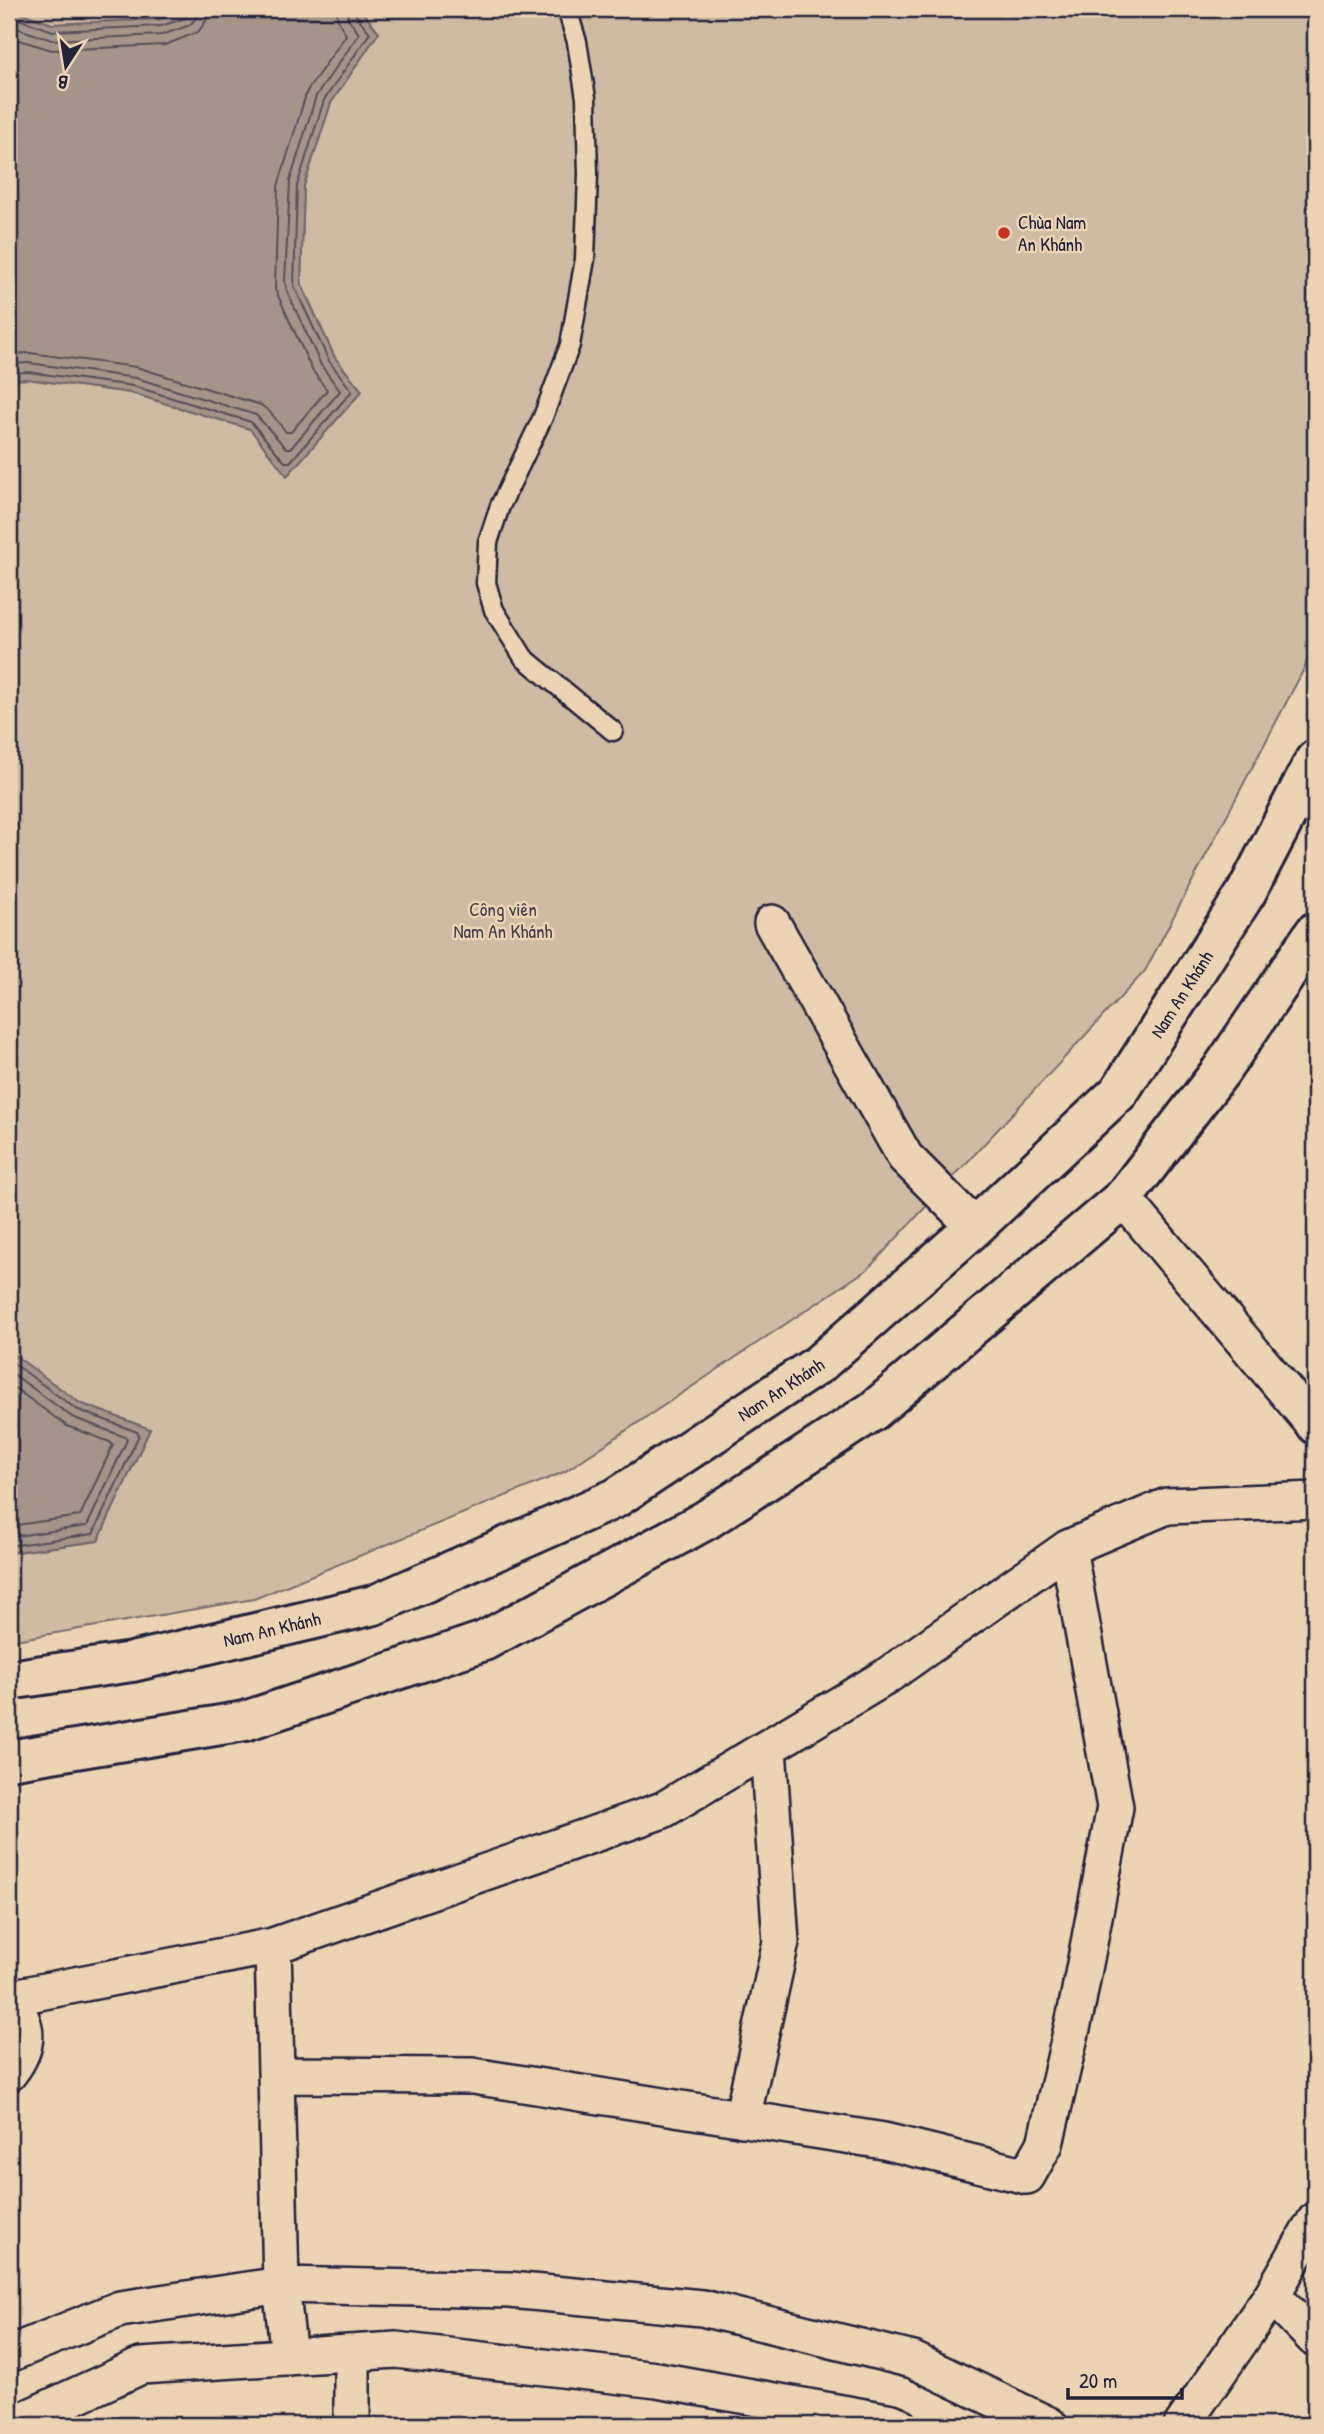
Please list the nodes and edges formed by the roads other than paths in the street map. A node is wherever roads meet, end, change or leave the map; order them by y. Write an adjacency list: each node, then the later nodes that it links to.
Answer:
1 (567, 9): 2 (lane)
2 (613, 731)
3 (1315, 761): 7 (street, Nam An Khánh)
4 (772, 923): 7 (street)
5 (1315, 932): 6 (street)
6 (1123, 1198): 8 (street); 13 (street)
7 (975, 1227): 11 (street, Nam An Khánh)
8 (1315, 1426)
9 (1315, 1500): 10 (street)
10 (1068, 1548): 12 (street); 18 (street)
11 (9, 1680)
12 (768, 1748): 14 (street); 18 (street)
13 (9, 1760)
14 (273, 1945): 15 (street); 17 (street)
15 (9, 1999): 16 (street)
16 (9, 2073)
17 (276, 2076): 18 (street); 20 (street)
18 (742, 2119)
19 (1315, 2221): 21 (street)
20 (281, 2285): 24 (street); 25 (street); 29 (street)
21 (1272, 2295): 22 (street); 30 (street)
22 (1315, 2339)
23 (352, 2353): 25 (street); 27 (street); 28 (street)
24 (9, 2354)
25 (289, 2357): 26 (street)
26 (12, 2425)
27 (352, 2425)
28 (899, 2425)
29 (1049, 2425)
30 (1182, 2425)

